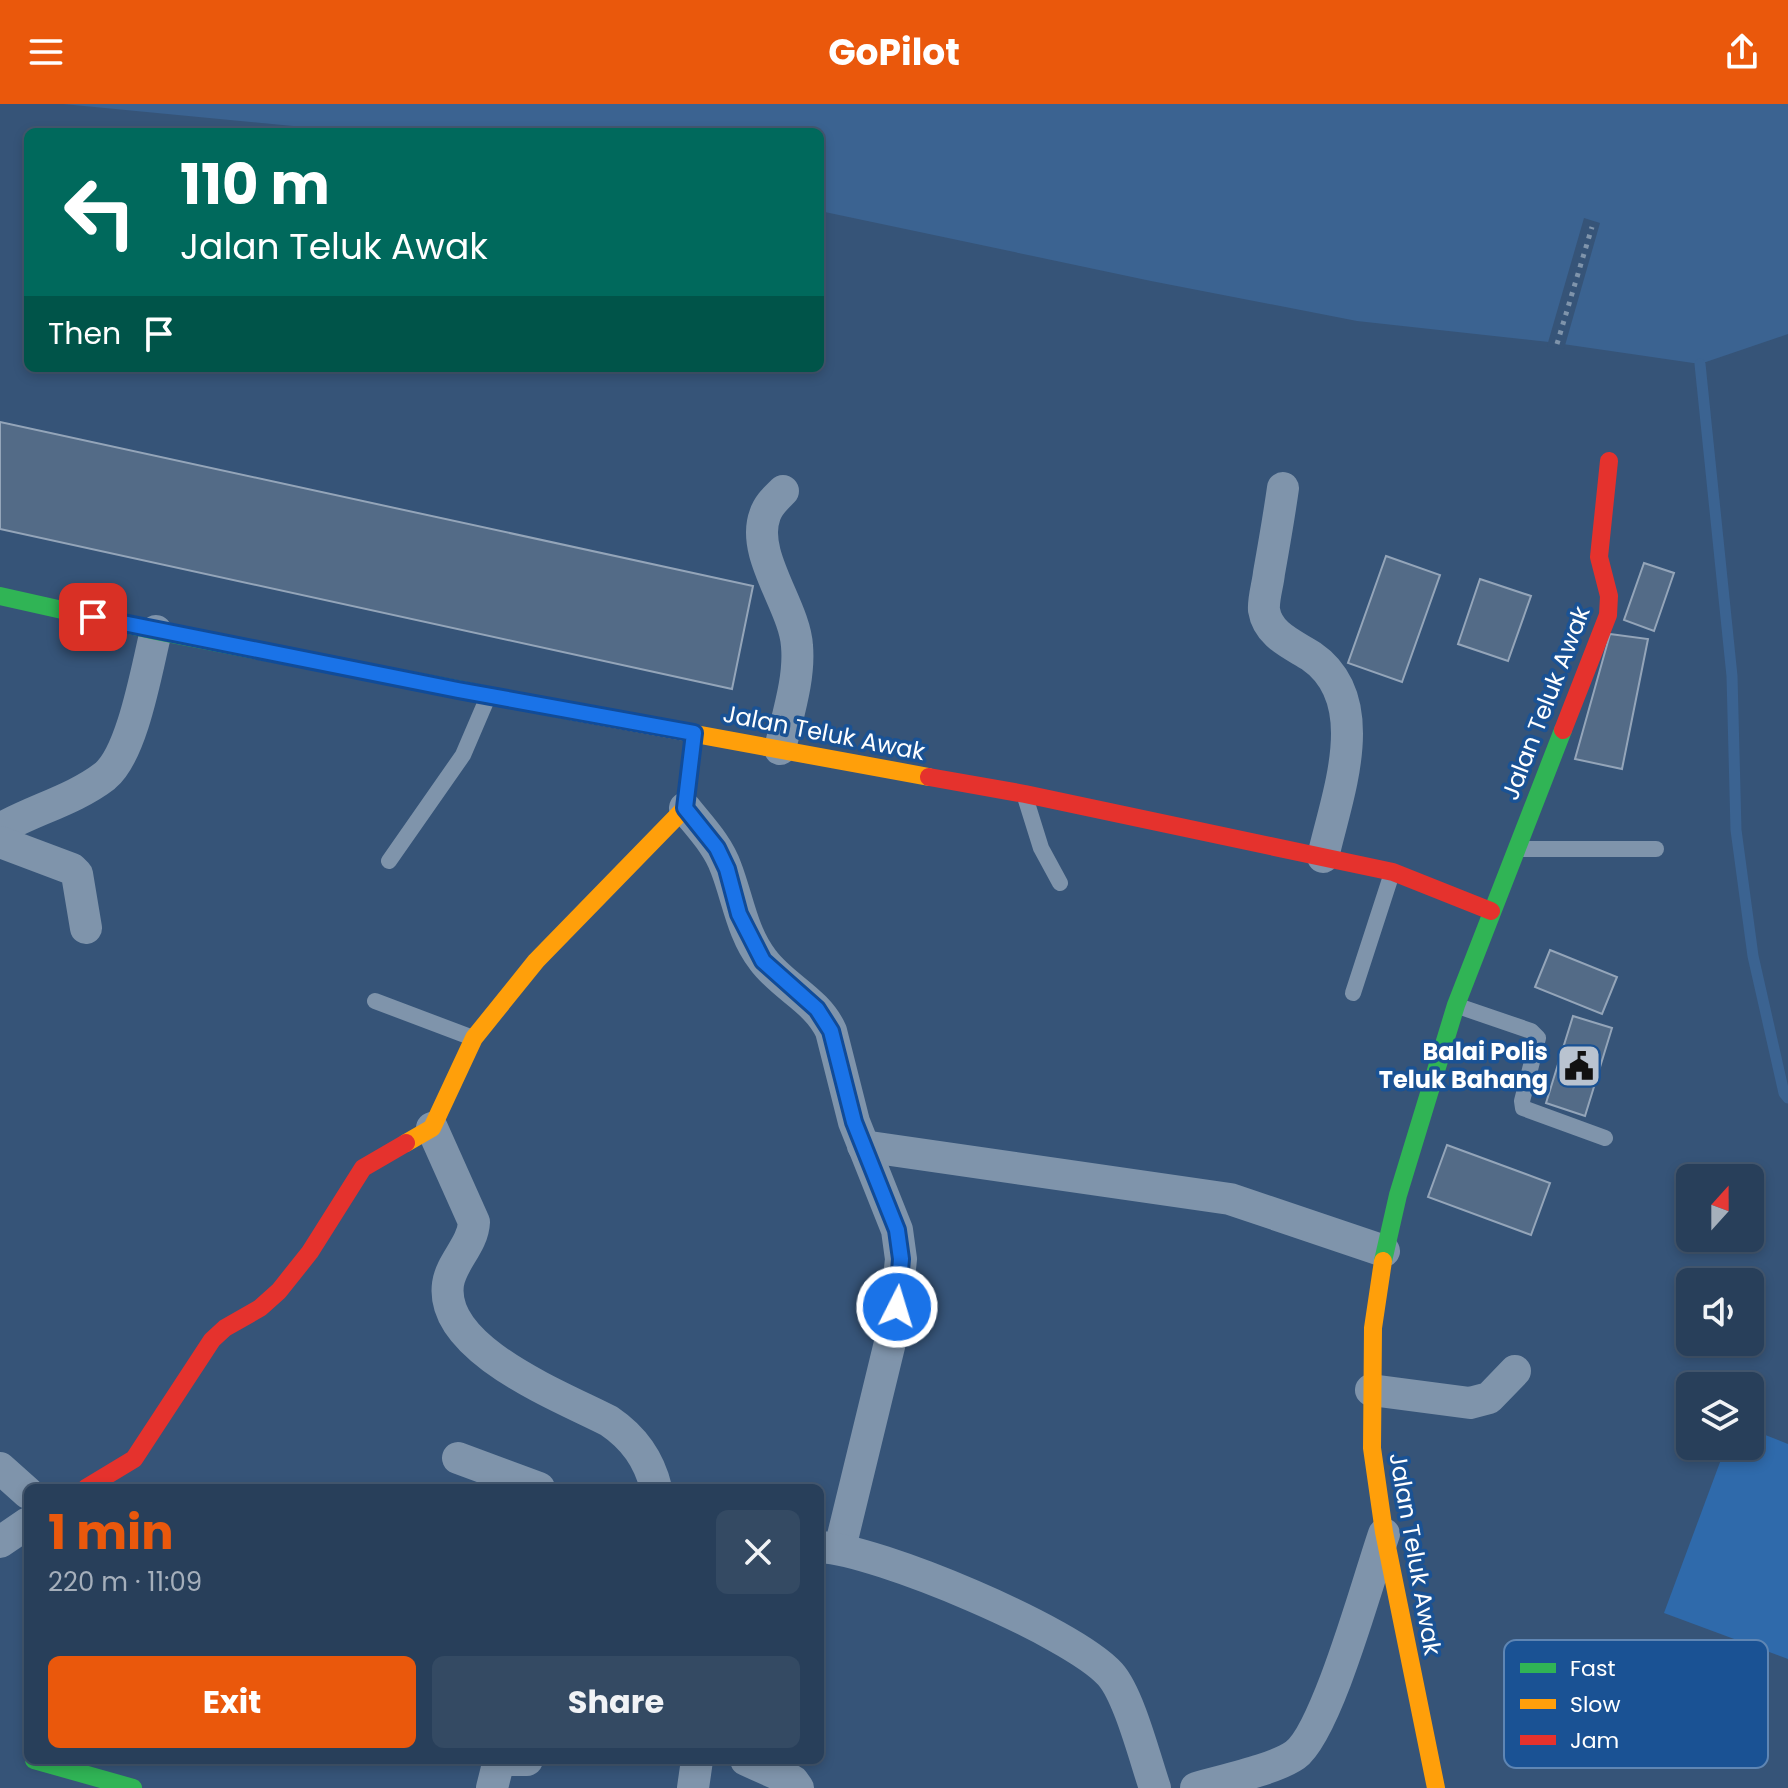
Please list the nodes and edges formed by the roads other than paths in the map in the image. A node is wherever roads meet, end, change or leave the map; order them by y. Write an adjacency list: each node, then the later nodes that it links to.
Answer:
1 (1609, 461): 13 (street, Jalan Teluk Awak)
2 (1283, 488): 15 (street)
3 (783, 491): 8 (street)
4 (0, 596): 5 (street, Jalan Teluk Awak)
5 (156, 631): 6 (street, Jalan Teluk Awak); 11 (street)
6 (488, 696): 7 (street, Jalan Teluk Awak); 16 (lane)
7 (694, 733): 8 (street, Jalan Teluk Awak); 10 (street)
8 (780, 749): 9 (street, Jalan Teluk Awak)
9 (1025, 794): 15 (street, Jalan Teluk Awak); 18 (lane)
10 (685, 808): 24 (street); 27 (street)
11 (0, 829)
12 (0, 842): 20 (street)
13 (1516, 848): 14 (lane); 19 (street, Jalan Teluk Awak)
14 (1656, 849)
15 (1323, 857): 17 (street, Jalan Teluk Awak)
16 (389, 861)
17 (1393, 872): 19 (street, Jalan Teluk Awak); 21 (lane)
18 (1060, 883)
19 (1491, 911): 23 (street, Jalan Teluk Awak)
20 (86, 928)
21 (1353, 993)
22 (375, 1001): 24 (lane)
23 (1456, 1005): 26 (lane); 28 (street, Jalan Teluk Awak)
24 (474, 1038): 25 (street)
25 (432, 1128): 33 (street); 35 (street)
26 (1605, 1138)
27 (863, 1146): 28 (street); 40 (street)
28 (1384, 1251): 30 (street, Jalan Teluk Awak)
29 (1515, 1371): 30 (street)
30 (1371, 1390): 38 (street, Jalan Teluk Awak)
31 (458, 1458): 34 (street)
32 (0, 1468): 36 (street)
33 (100, 1484)
34 (528, 1484)
35 (655, 1484)
36 (24, 1489)
37 (24, 1526): 39 (street)
38 (1384, 1532): 50 (street); 51 (street, Jalan Teluk Awak)
39 (0, 1542)
40 (830, 1547): 49 (street)
41 (47, 1764): 45 (street)
42 (498, 1764): 46 (street)
43 (696, 1764): 47 (street)
44 (755, 1764): 48 (street)
45 (133, 1788)
46 (492, 1788)
47 (693, 1788)
48 (798, 1788)
49 (1155, 1788)
50 (1196, 1788)
51 (1436, 1788)

